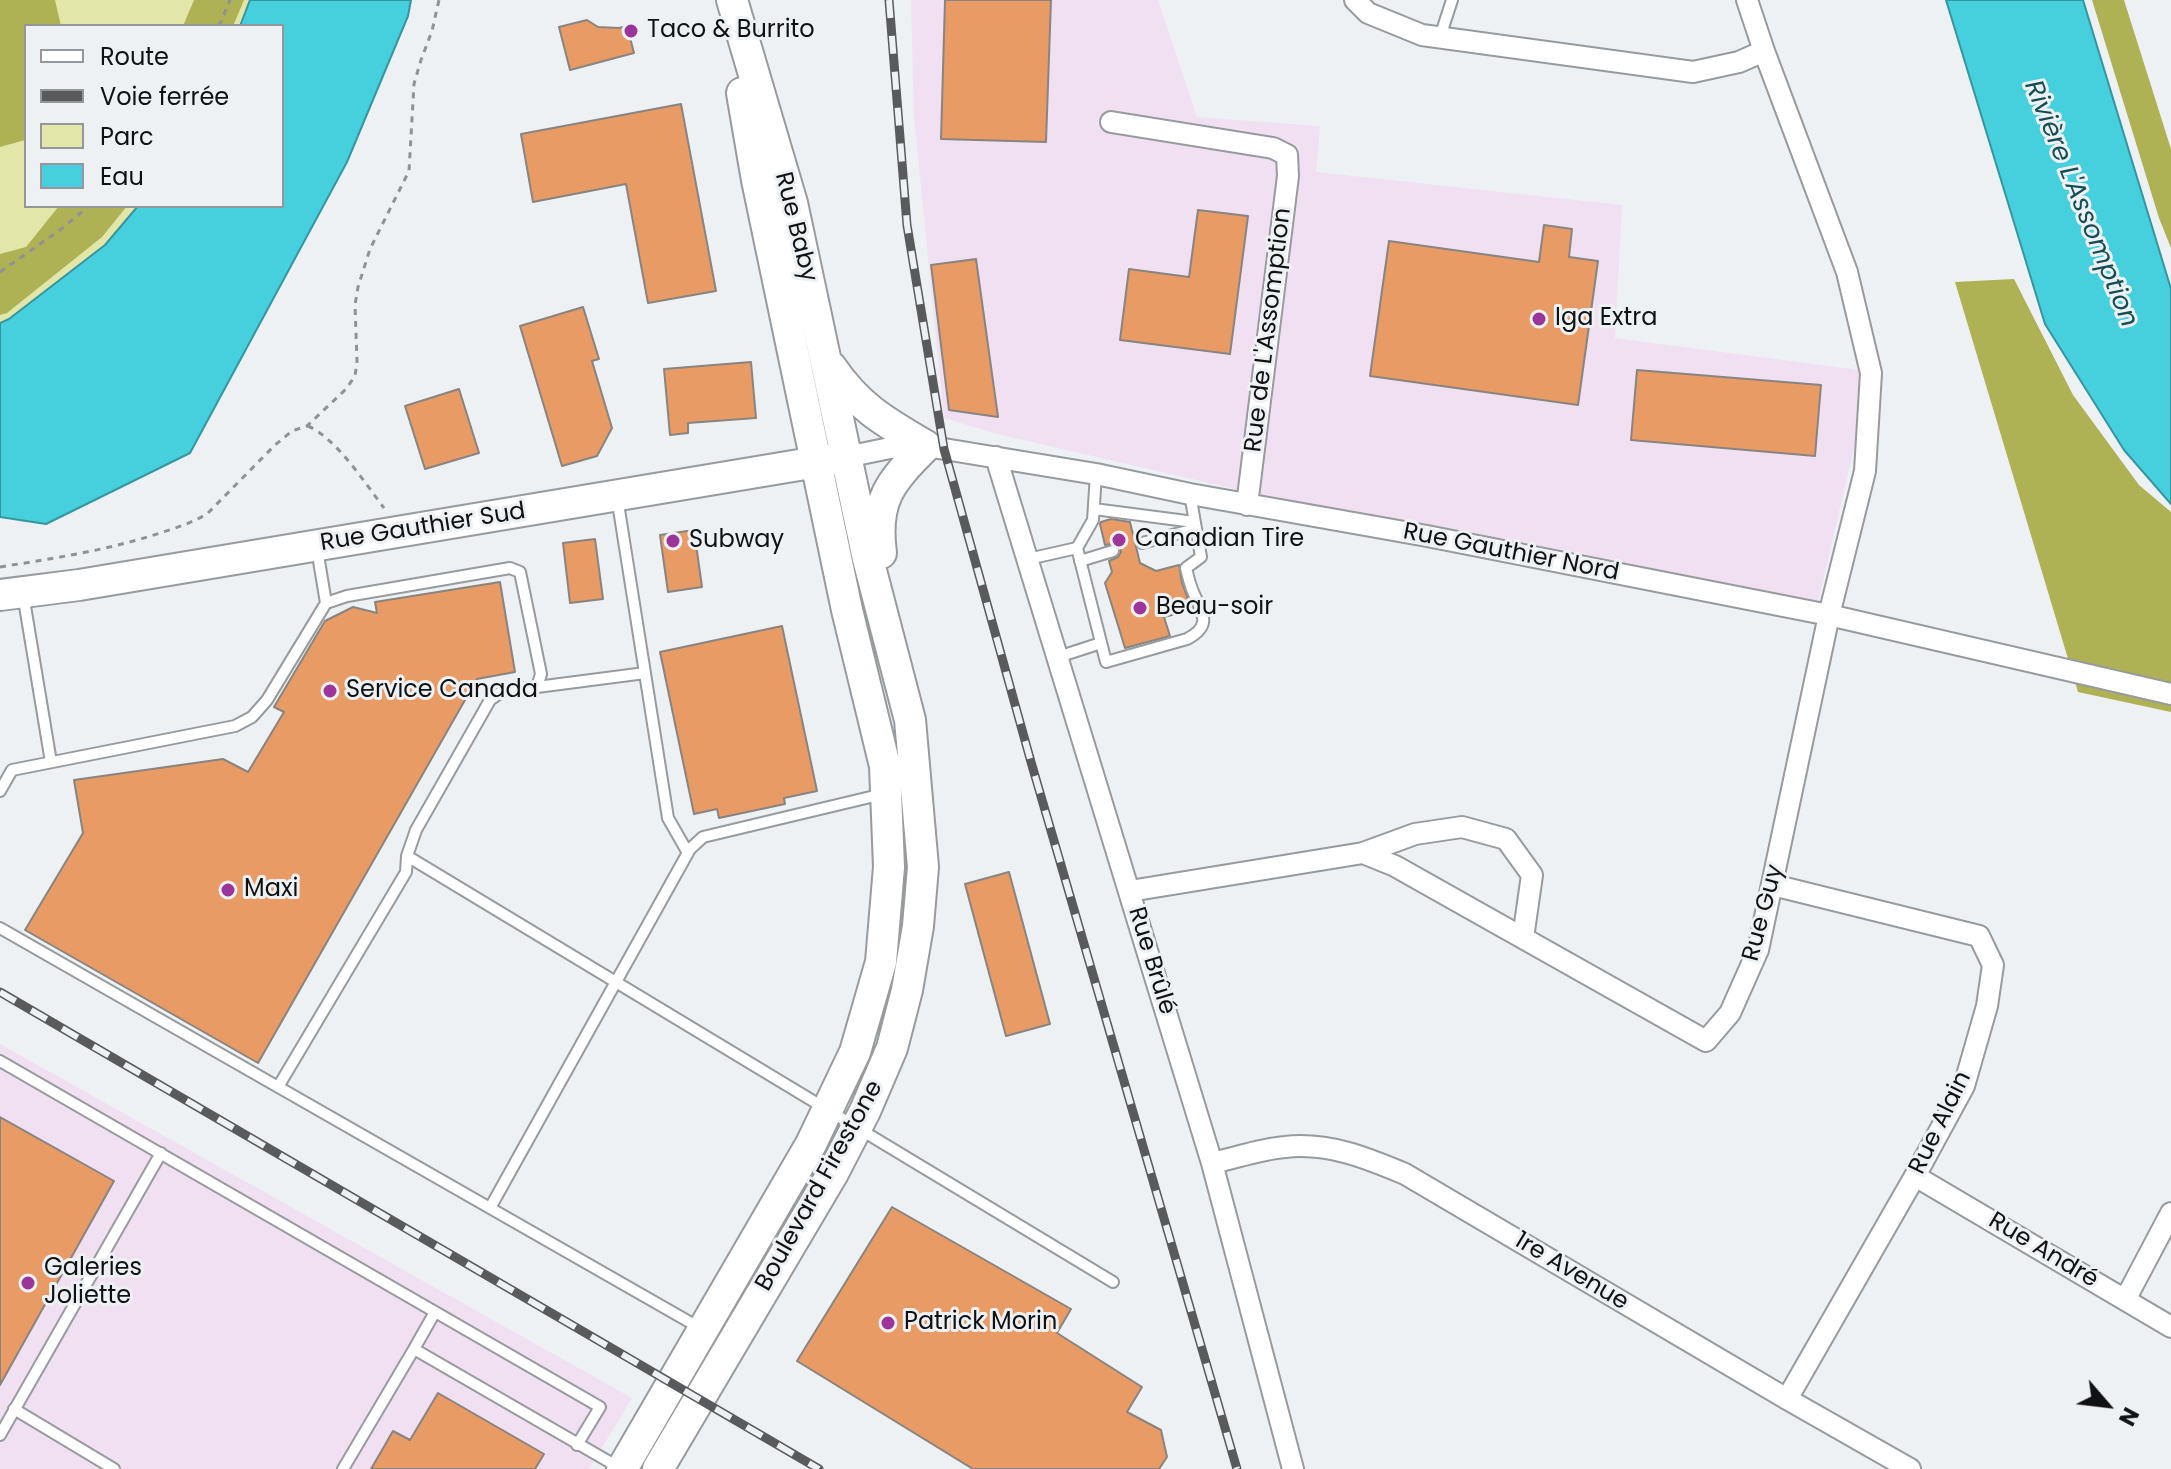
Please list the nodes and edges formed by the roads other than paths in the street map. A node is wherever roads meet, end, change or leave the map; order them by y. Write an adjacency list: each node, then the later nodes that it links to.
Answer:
1 (729, 0): 8 (main road, Rue Baby); 11 (main road, Rue Baby)
2 (1355, 0): 5 (street)
3 (1452, 0): 5 (lane)
4 (1747, 0): 6 (street, Rue Guy)
5 (1440, 37): 6 (street)
6 (1764, 51): 26 (street, Rue Guy)
7 (1111, 122): 15 (street, Rue de L'Assomption)
8 (826, 359): 9 (main road); 11 (main road, Rue Baby)
9 (926, 446): 10 (street, Rue Gauthier Nord); 11 (street, Rue Gauthier Nord); 28 (main road)
10 (996, 457): 12 (street, Rue Gauthier Nord); 22 (street, Rue Brûlé)
11 (831, 460): 14 (main road, Rue Gauthier Sud); 28 (main road, Boulevard Firestone); 35 (main road, Boulevard Firestone)
12 (1096, 474): 13 (street, Rue Gauthier Nord); 16 (lane)
13 (1190, 494): 15 (street, Rue Gauthier Nord); 17 (lane)
14 (617, 496): 19 (main road, Rue Gauthier Sud); 30 (lane)
15 (1247, 505): 26 (street, Rue Gauthier Nord)
16 (1094, 509): 17 (lane); 20 (lane)
17 (1194, 526): 18 (lane); 27 (lane)
18 (1142, 543)
19 (317, 546): 24 (main road, Rue Gauthier Sud); 25 (lane)
20 (1077, 548): 22 (lane); 23 (lane)
21 (1113, 551): 23 (lane)
22 (1028, 559): 29 (street, Rue Brûlé)
23 (1080, 561): 27 (lane)
24 (11, 594): 33 (lane)
25 (326, 603): 31 (lane); 33 (lane)
26 (1829, 615): 32 (street, Rue Gauthier Nord); 39 (street, Rue Guy)
27 (1101, 643): 29 (lane)
28 (892, 651): 47 (main road, Boulevard Firestone)
29 (1058, 657): 40 (street, Rue Brûlé)
30 (645, 673): 31 (lane); 36 (lane)
31 (537, 687): 38 (lane)
32 (2171, 694)
33 (51, 762): 34 (lane)
34 (0, 791)
35 (886, 793): 36 (lane); 46 (main road, Boulevard Firestone)
36 (688, 853): 43 (lane)
37 (1363, 853): 40 (street); 42 (street, Rue Guy); 42 (street)
38 (407, 856): 43 (lane); 45 (lane)
39 (1773, 885): 42 (street, Rue Guy); 50 (street, Rue Alain)
40 (1130, 891): 49 (street, Rue Brûlé)
41 (0, 928): 45 (lane)
42 (1523, 938)
43 (617, 983): 46 (lane); 51 (lane)
44 (0, 1061): 48 (lane)
45 (278, 1087): 51 (lane)
46 (827, 1109): 47 (lane); 57 (main road, Boulevard Firestone)
47 (856, 1127): 53 (lane); 66 (main road, Boulevard Firestone)
48 (161, 1153): 55 (lane); 60 (lane)
49 (1212, 1163): 59 (street, 1re Avenue); 67 (street, Rue Brûlé)
50 (1915, 1176): 54 (street, Rue André); 59 (street, Rue Alain)
51 (490, 1208): 57 (lane)
52 (2171, 1213): 54 (street)
53 (1113, 1282)
54 (2125, 1300): 56 (street, Rue André)
55 (435, 1312): 58 (lane); 62 (lane)
56 (2171, 1327)
57 (703, 1330): 65 (main road, Boulevard Firestone)
58 (414, 1349): 62 (lane); 64 (lane)
59 (1787, 1399): 68 (street, 1re Avenue)
60 (14, 1409): 61 (lane); 63 (lane)
61 (0, 1435)
62 (577, 1445): 65 (lane)
63 (114, 1469)
64 (343, 1469)
65 (622, 1469)
66 (658, 1469)
67 (1293, 1469)
68 (1910, 1469)

